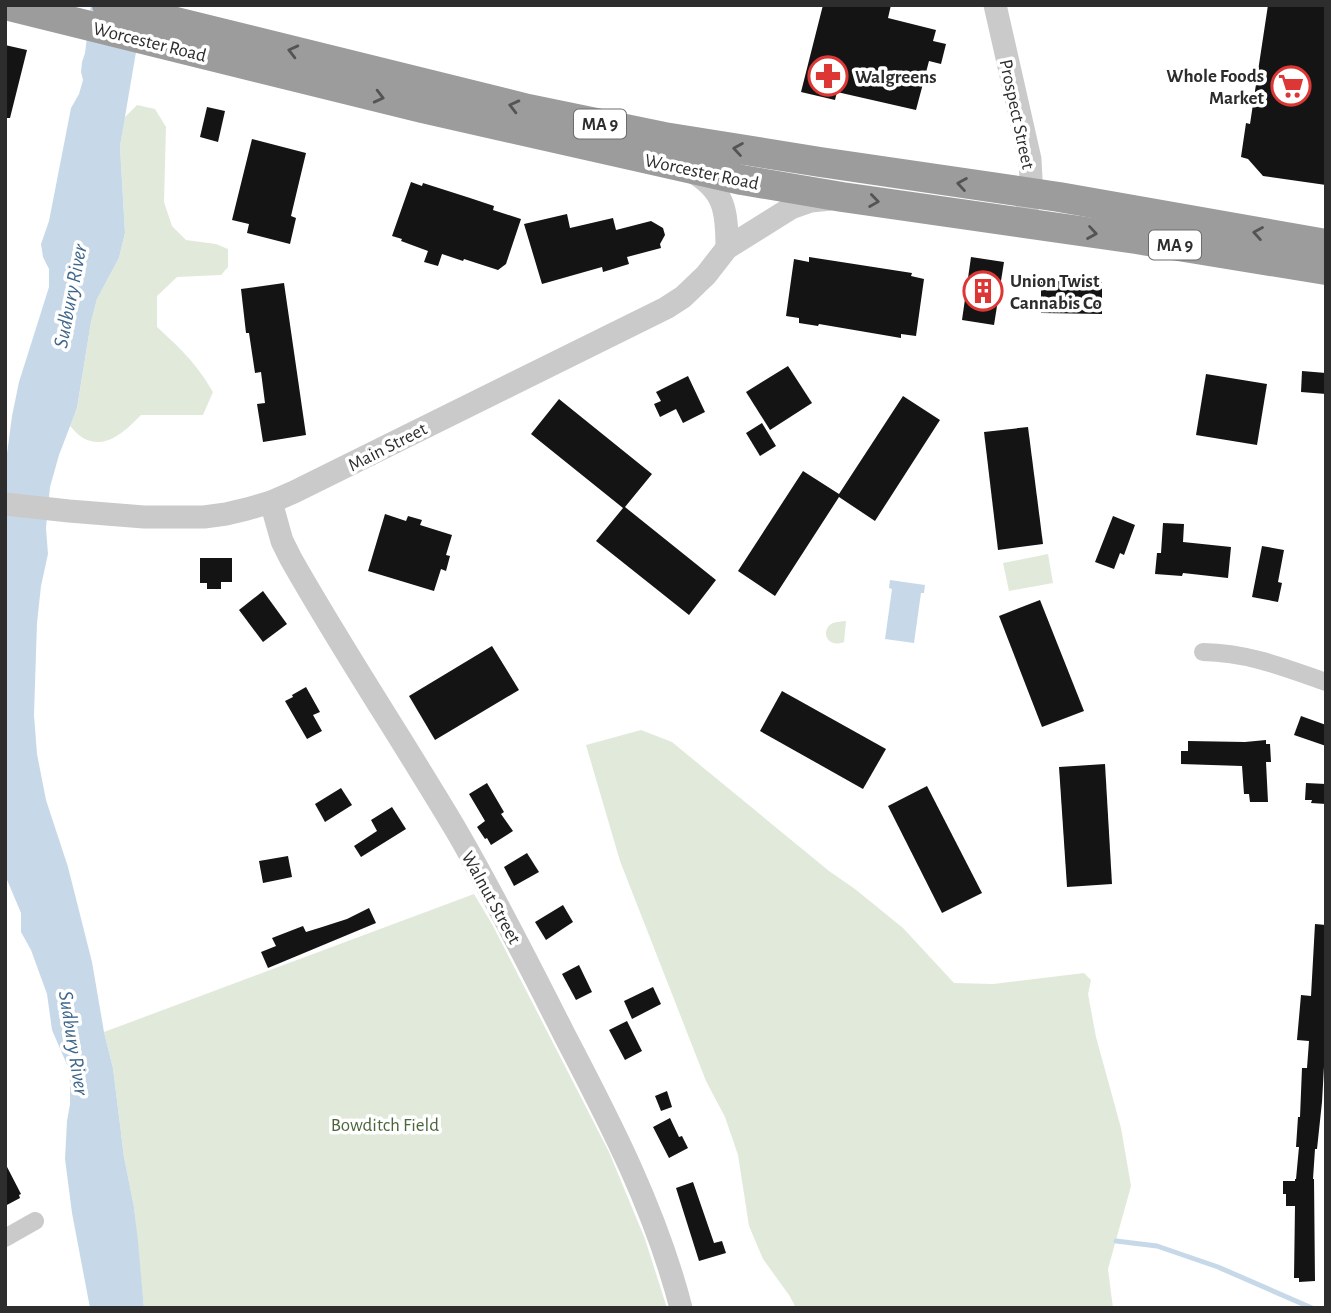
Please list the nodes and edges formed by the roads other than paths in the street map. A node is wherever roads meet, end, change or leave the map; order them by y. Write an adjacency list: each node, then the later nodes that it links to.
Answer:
1 (5, 5): 4 (highway, Worcester Road / MA 9)
2 (107, 5): 4 (highway, Worcester Road / MA 9)
3 (995, 5): 6 (street, Prospect Street)
4 (173, 34): 5 (highway, Worcester Road / MA 9, one-way to 5); 6 (highway, Worcester Road / MA 9, one-way to 4)
5 (686, 169): 7 (highway, Worcester Road / MA 9); 10 (street)
6 (1030, 194): 8 (street, Prospect Street); 9 (highway, Worcester Road / MA 9, one-way to 6)
7 (842, 197): 8 (highway, Worcester Road / MA 9, one-way to 8); 10 (street, Main Street)
8 (1025, 223): 11 (highway, Worcester Road / MA 9, one-way to 11)
9 (1326, 244)
10 (727, 248): 12 (street, Main Street)
11 (1326, 270)
12 (271, 502): 13 (street, Main Street); 18 (street, Walnut Street)
13 (5, 504)
14 (1203, 652): 15 (street)
15 (1326, 682)
16 (35, 1221): 17 (street)
17 (5, 1238)
18 (681, 1308)

